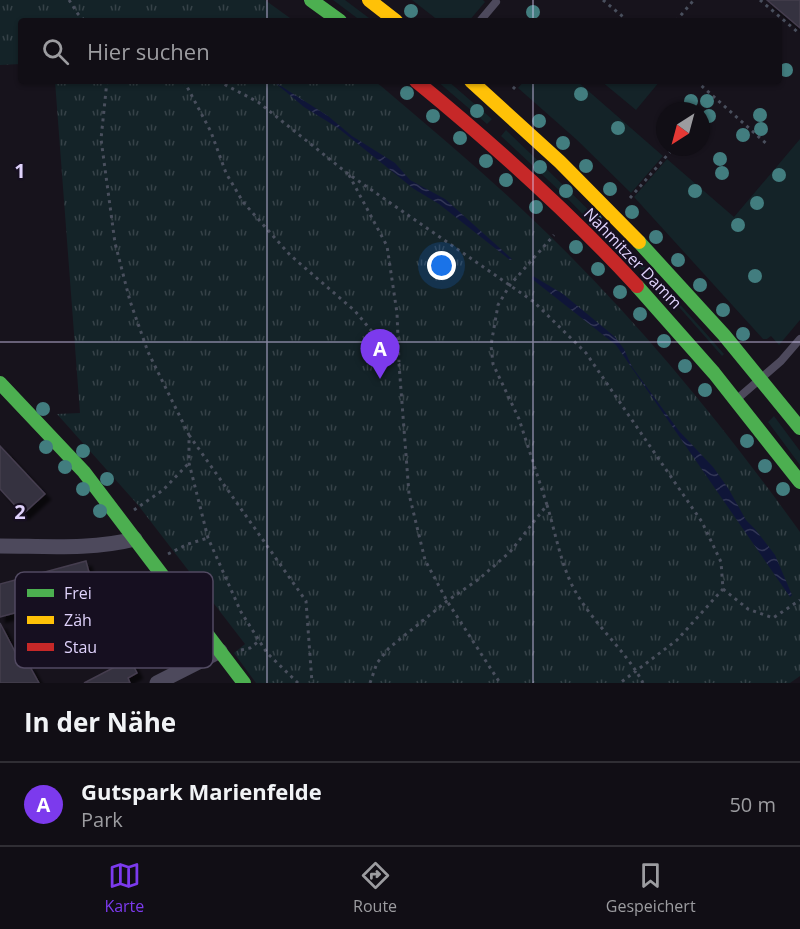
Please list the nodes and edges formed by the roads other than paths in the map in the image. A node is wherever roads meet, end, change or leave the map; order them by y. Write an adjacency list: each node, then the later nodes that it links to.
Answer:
1 (311, 0): 4 (main road)
2 (369, 0): 5 (main road)
3 (496, 2): 6 (lane)
4 (336, 18)
5 (392, 18)
6 (483, 18)
7 (420, 84): 12 (main road, Nahmitzer Damm)
8 (474, 84): 10 (main road, Nahmitzer Damm)
9 (800, 339): 10 (lane)
10 (761, 378): 12 (lane); 13 (main road, Nahmitzer Damm)
11 (0, 383): 15 (main road)
12 (736, 399): 14 (main road, Nahmitzer Damm)
13 (800, 428)
14 (800, 482)
15 (135, 540): 16 (street); 17 (main road)
16 (0, 546)
17 (160, 572)
18 (213, 642): 19 (main road)
19 (220, 651): 20 (street); 23 (main road)
20 (213, 655)
21 (187, 668): 22 (street)
22 (157, 683)
23 (244, 683)

